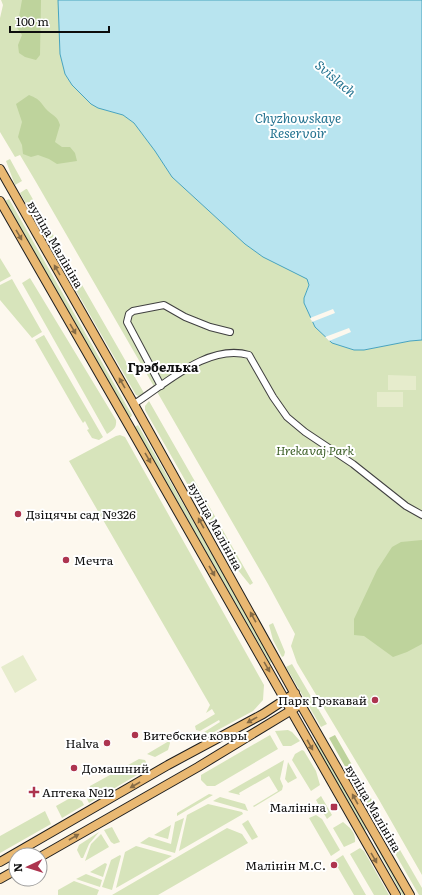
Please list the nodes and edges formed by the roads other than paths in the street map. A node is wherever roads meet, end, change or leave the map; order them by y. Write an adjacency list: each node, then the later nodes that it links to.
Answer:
1 (0, 169): 5 (main road, вуліца Малініна, one-way to 1)
2 (0, 201): 7 (main road, вуліца Малініна, one-way to 7)
3 (230, 332): 4 (street)
4 (161, 386): 5 (street); 8 (street)
5 (134, 404): 6 (main road, вуліца Малініна)
6 (141, 417): 7 (main road); 9 (main road, вуліца Малініна, one-way to 6)
7 (128, 424): 10 (main road, вуліца Малініна, one-way to 10)
8 (422, 515)
9 (295, 693): 10 (main road); 11 (main road, вуліца Малініна)
10 (285, 700): 12 (main road, вуліца Малініна); 14 (main road, one-way to 14)
11 (301, 705): 12 (main road); 16 (main road, вуліца Малініна, one-way to 11)
12 (291, 711): 13 (main road, one-way to 12); 15 (main road, вуліца Малініна, one-way to 15)
13 (48, 852)
14 (0, 862)
15 (396, 895)
16 (410, 895)

